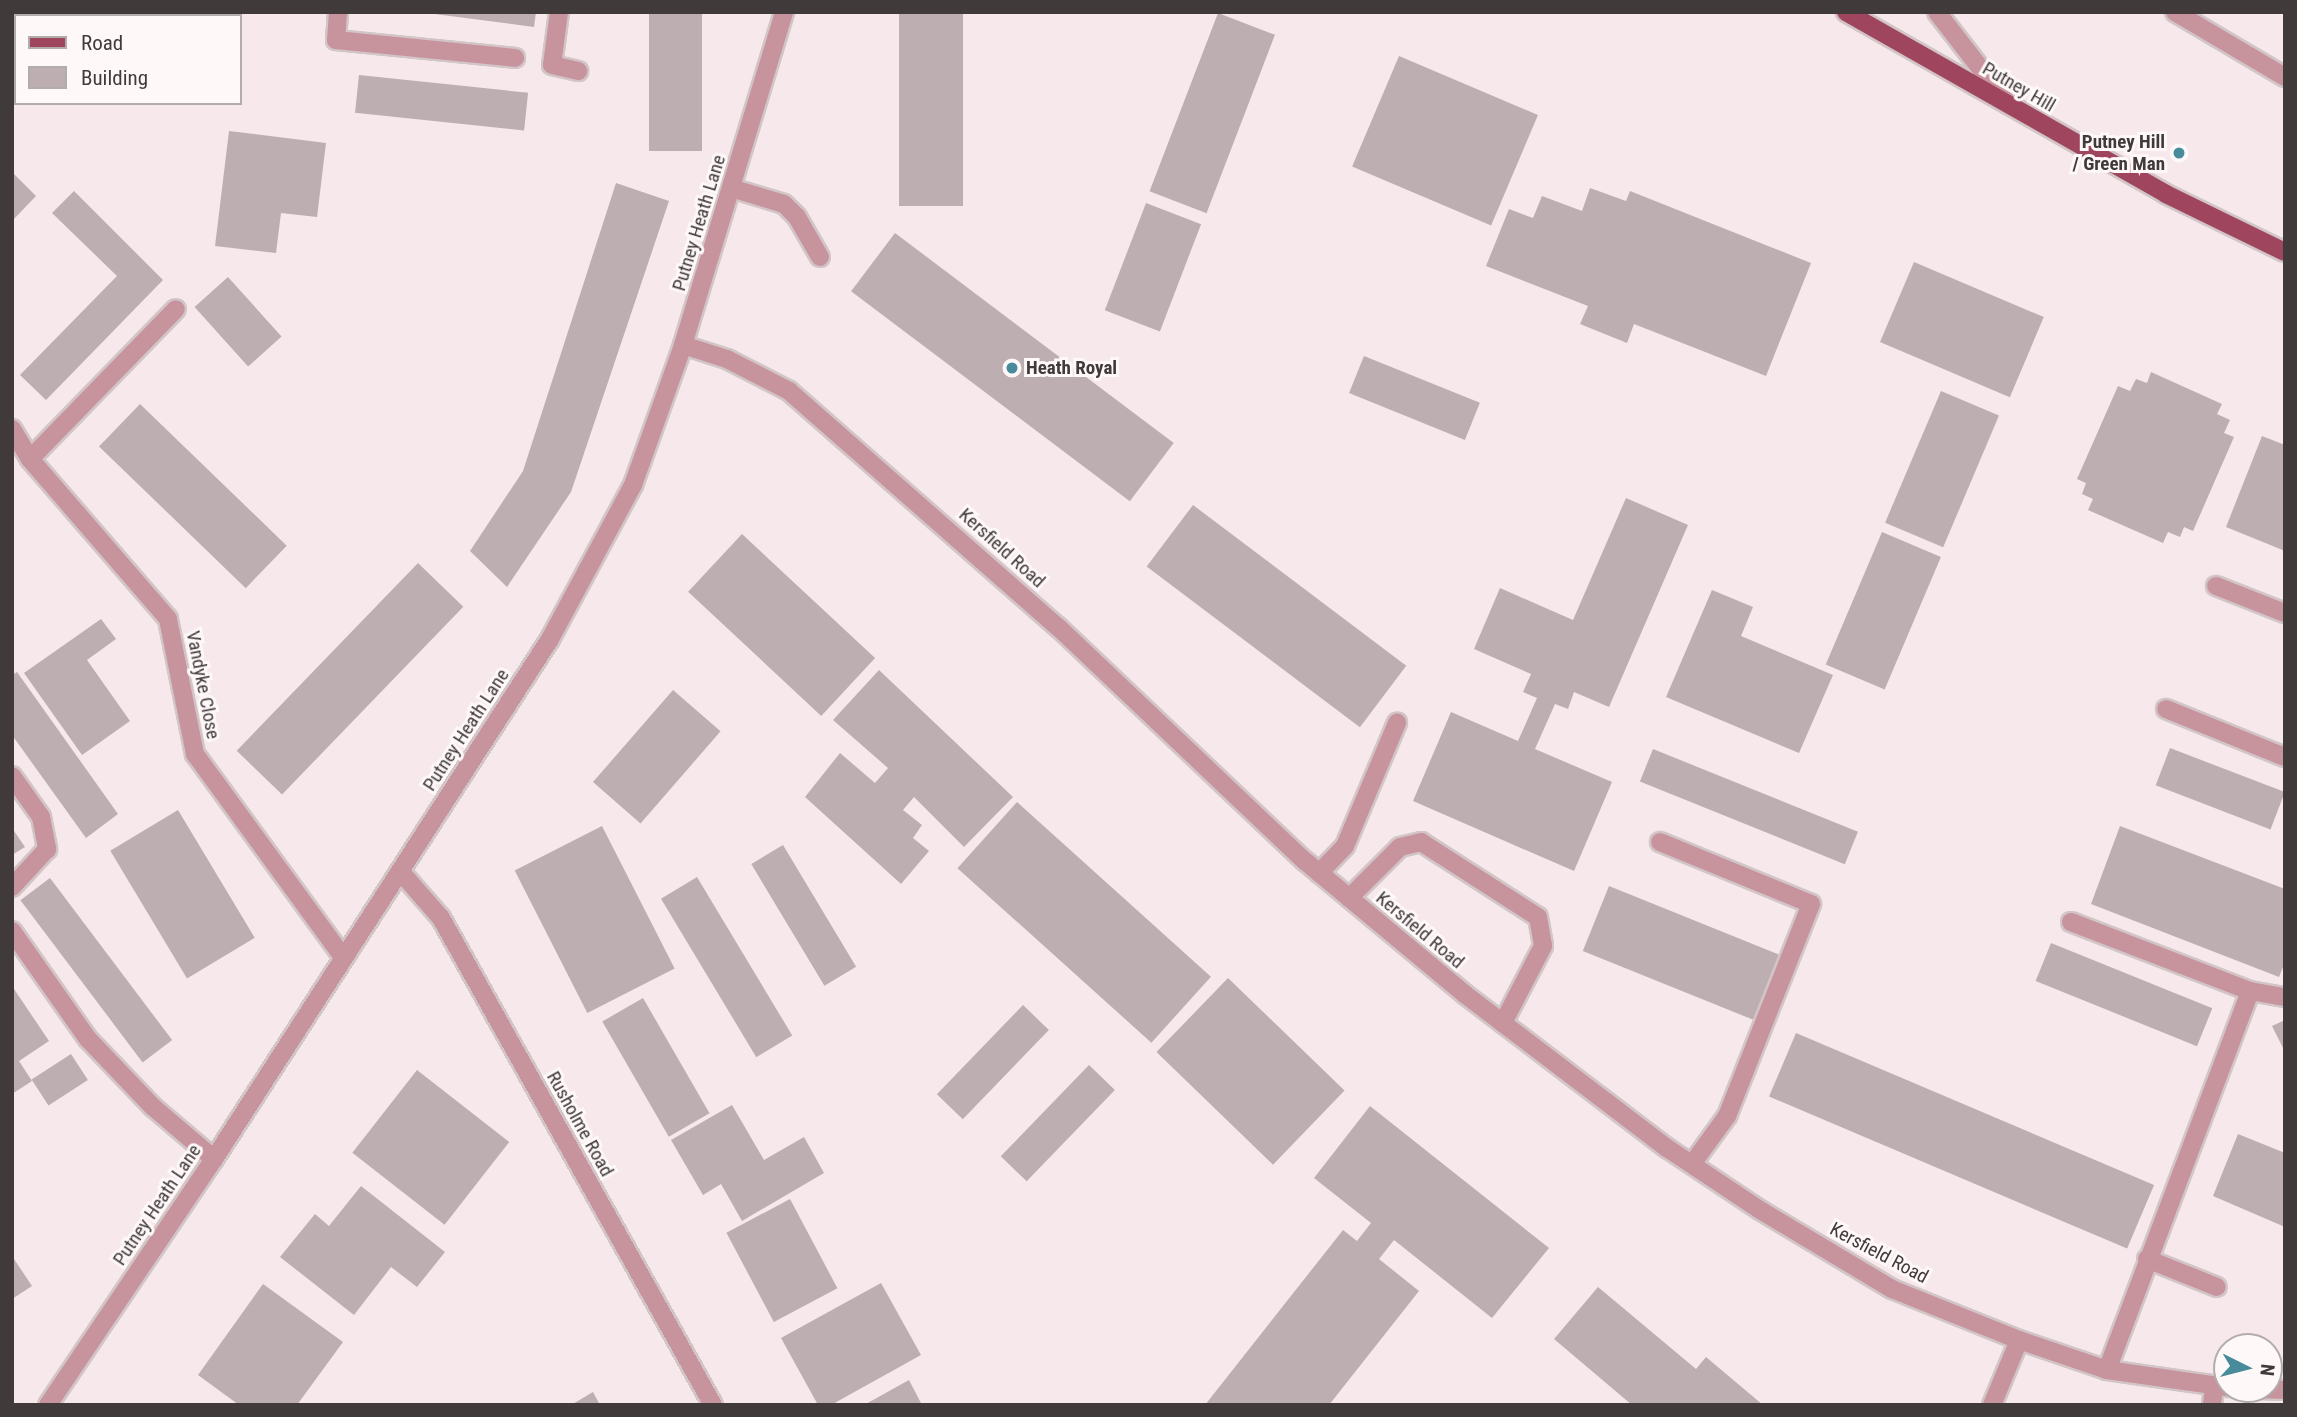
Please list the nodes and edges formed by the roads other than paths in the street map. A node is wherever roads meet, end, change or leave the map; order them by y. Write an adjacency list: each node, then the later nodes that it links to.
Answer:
1 (338, 12): 7 (street)
2 (559, 12): 8 (street)
3 (784, 12): 11 (street, Putney Heath Lane)
4 (1846, 12): 10 (main road, Putney Hill)
5 (1937, 12): 10 (street)
6 (2175, 12): 9 (street)
7 (515, 58)
8 (578, 71)
9 (2285, 77)
10 (2011, 108): 12 (main road, Putney Hill)
11 (731, 188): 13 (street); 15 (street, Putney Heath Lane)
12 (2285, 253)
13 (820, 257)
14 (176, 309): 17 (street)
15 (683, 345): 25 (street, Putney Heath Lane); 26 (street, Kersfield Road)
16 (12, 429): 17 (street, Vandyke Close)
17 (30, 459): 31 (street, Vandyke Close)
18 (2216, 586): 19 (street)
19 (2285, 613)
20 (2166, 709): 22 (street)
21 (1398, 723): 26 (street)
22 (2285, 757)
23 (12, 776): 27 (street)
24 (1660, 842): 36 (street)
25 (400, 871): 31 (street, Putney Heath Lane); 43 (street, Rusholme Road)
26 (1319, 873): 28 (street, Kersfield Road)
27 (12, 887)
28 (1349, 898): 34 (street, Kersfield Road); 34 (street)
29 (2071, 922): 32 (street)
30 (12, 931): 35 (street)
31 (343, 957): 35 (street, Putney Heath Lane)
32 (2250, 991): 33 (street); 37 (street)
33 (2285, 997)
34 (1503, 1023): 36 (street, Kersfield Road)
35 (214, 1159): 42 (street, Putney Heath Lane)
36 (1692, 1164): 39 (street, Kersfield Road)
37 (2147, 1259): 38 (street); 40 (street)
38 (2217, 1287)
39 (2019, 1340): 40 (street, Kersfield Road); 44 (street)
40 (2107, 1370): 41 (street, Kersfield Road)
41 (2213, 1386)
42 (48, 1405)
43 (713, 1405)
44 (1992, 1405)

